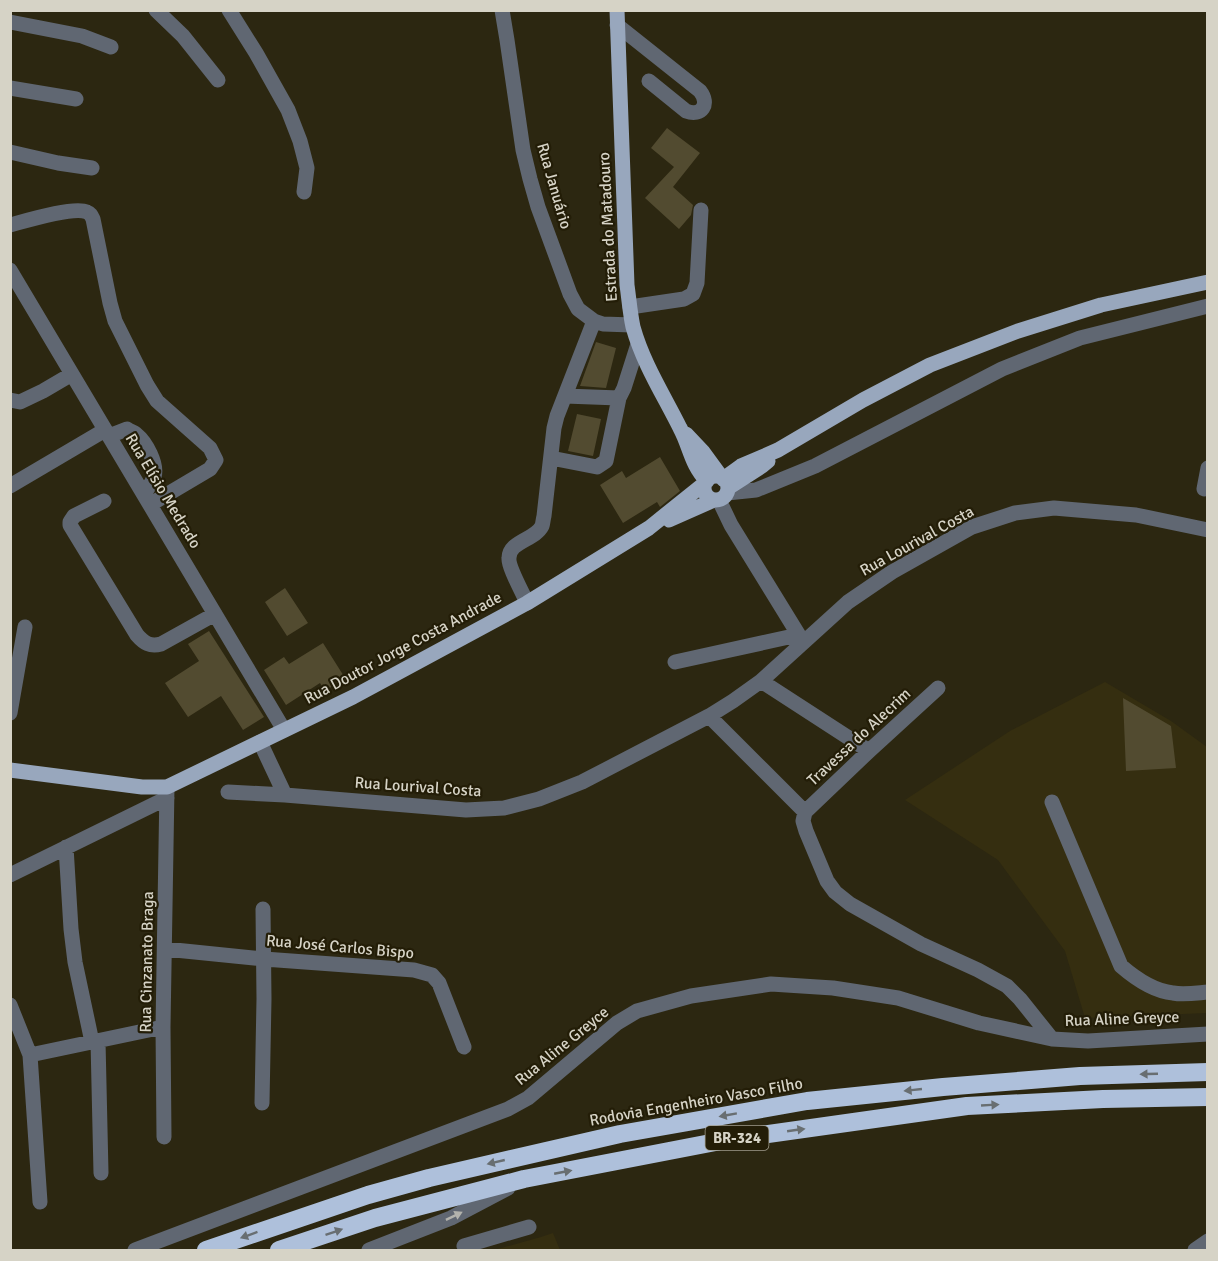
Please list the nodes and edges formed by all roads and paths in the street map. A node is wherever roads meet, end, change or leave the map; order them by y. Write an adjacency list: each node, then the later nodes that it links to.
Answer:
1 (156, 10): 7 (street)
2 (229, 10): 13 (street)
3 (502, 10): 20 (street, Rua Januário)
4 (617, 18): 8 (street); 19 (main road, Estrada do Matadouro)
5 (10, 22): 6 (street)
6 (111, 47)
7 (218, 80)
8 (649, 81)
9 (10, 88): 10 (street)
10 (76, 99)
11 (10, 152): 12 (street)
12 (92, 168)
13 (304, 192)
14 (701, 210): 19 (street)
15 (10, 225): 33 (street)
16 (10, 270): 23 (street, Rua Elísio Medrado)
17 (1208, 282): 31 (main road, Rua Doutor Jorge Costa Andrade)
18 (1208, 306): 31 (street)
19 (630, 307): 21 (main road, Estrada do Matadouro)
20 (594, 321): 21 (street); 24 (street)
21 (633, 325): 22 (main road, Estrada do Matadouro)
22 (638, 344): 25 (street); 31 (main road, Estrada do Matadouro)
23 (72, 374): 26 (street); 27 (street, Rua Elísio Medrado)
24 (565, 396): 25 (street); 28 (street)
25 (619, 398): 28 (street)
26 (10, 400)
27 (107, 433): 30 (street); 33 (street, Rua Elísio Medrado); 33 (street)
28 (551, 458): 36 (street)
29 (1208, 468): 32 (street)
30 (10, 486)
31 (718, 488): 36 (main road, Rua Doutor Jorge Costa Andrade); 39 (street)
32 (1204, 489)
33 (147, 499): 37 (street, Rua Elísio Medrado)
34 (104, 501): 37 (street)
35 (1208, 530): 39 (street, Rua Lourival Costa)
36 (527, 603): 45 (main road, Rua Doutor Jorge Costa Andrade)
37 (215, 614): 45 (street, Rua Elísio Medrado)
38 (25, 627): 43 (street)
39 (800, 638): 40 (street); 41 (street, Rua Lourival Costa)
40 (675, 662)
41 (761, 681): 44 (street, Rua Lourival Costa); 47 (street)
42 (938, 688): 47 (street, Travessa do Alecrim)
43 (10, 713)
44 (709, 716): 51 (street, Rua Lourival Costa); 53 (street)
45 (284, 730): 46 (main road, Rua Doutor Jorge Costa Andrade)
46 (260, 742): 50 (main road, Rua Doutor Jorge Costa Andrade); 51 (street)
47 (868, 751): 53 (street, Travessa do Alecrim)
48 (10, 770): 50 (main road)
49 (228, 792): 51 (street, Rua Lourival Costa)
50 (167, 793): 54 (street); 57 (street, Rua Cinzanato Braga)
51 (285, 795)
52 (1052, 802): 59 (street)
53 (805, 812): 63 (street)
54 (66, 848): 55 (street); 64 (street)
55 (10, 875)
56 (263, 909): 58 (street)
57 (165, 949): 58 (street, Rua José Carlos Bispo); 61 (street, Rua Cinzanato Braga)
58 (264, 959): 65 (street, Rua José Carlos Bispo); 69 (street)
59 (1208, 992)
60 (10, 1005): 66 (street)
61 (163, 1027): 64 (street); 70 (street, Rua Cinzanato Braga)
62 (1208, 1034): 63 (street, Rua Aline Greyce)
63 (1052, 1039): 77 (street, Rua Aline Greyce)
64 (95, 1042): 66 (street); 71 (street)
65 (464, 1047)
66 (30, 1055): 73 (street)
67 (1208, 1072): 78 (highway, Rodovia Engenheiro Vasco Filho / BR-324, one-way to 78)
68 (1208, 1097): 72 (highway, BR-324, one-way to 68)
69 (262, 1102)
70 (164, 1137)
71 (101, 1173)
72 (524, 1179): 79 (highway, BR-324, one-way to 72); 80 (street, one-way to 72)
73 (40, 1202)
74 (529, 1227): 76 (street)
75 (1208, 1241): 81 (street)
76 (464, 1246)
77 (135, 1251)
78 (206, 1251)
79 (279, 1251)
80 (369, 1251)
81 (1195, 1251)

